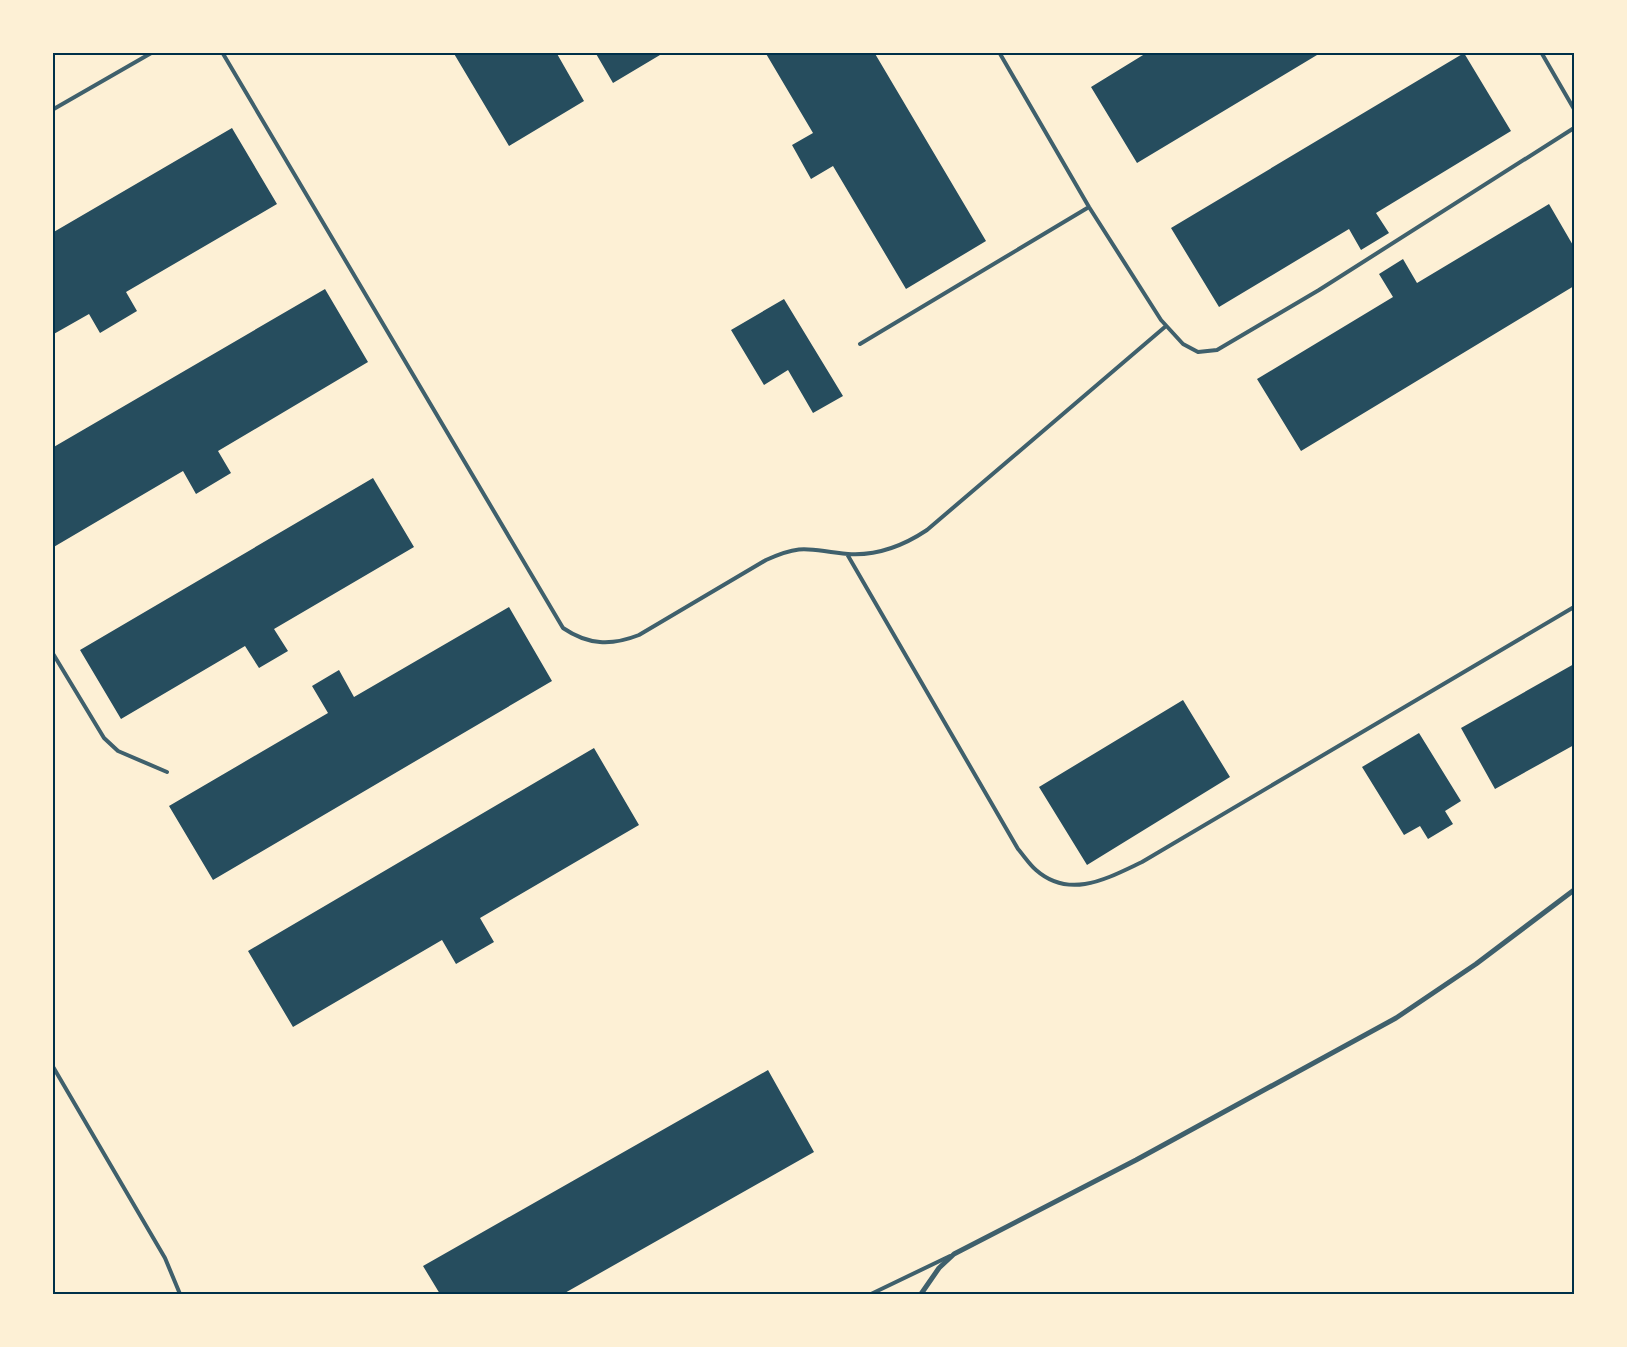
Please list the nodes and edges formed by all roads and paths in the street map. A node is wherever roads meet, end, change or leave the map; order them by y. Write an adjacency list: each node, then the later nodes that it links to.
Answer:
1 (153, 52): 5 (lane)
2 (222, 52): 11 (lane)
3 (998, 52): 8 (lane)
4 (1541, 52): 6 (lane)
5 (52, 110)
6 (1574, 110)
7 (1574, 128): 9 (lane)
8 (1089, 207): 9 (lane); 10 (lane)
9 (1166, 326): 11 (lane)
10 (860, 344)
11 (847, 554): 12 (lane)
12 (1574, 607)
13 (52, 652): 14 (lane)
14 (167, 772)
15 (1574, 890): 17 (street)
16 (52, 1065): 18 (lane)
17 (954, 1254): 19 (lane); 20 (street)
18 (180, 1294)
19 (871, 1294)
20 (921, 1294)

